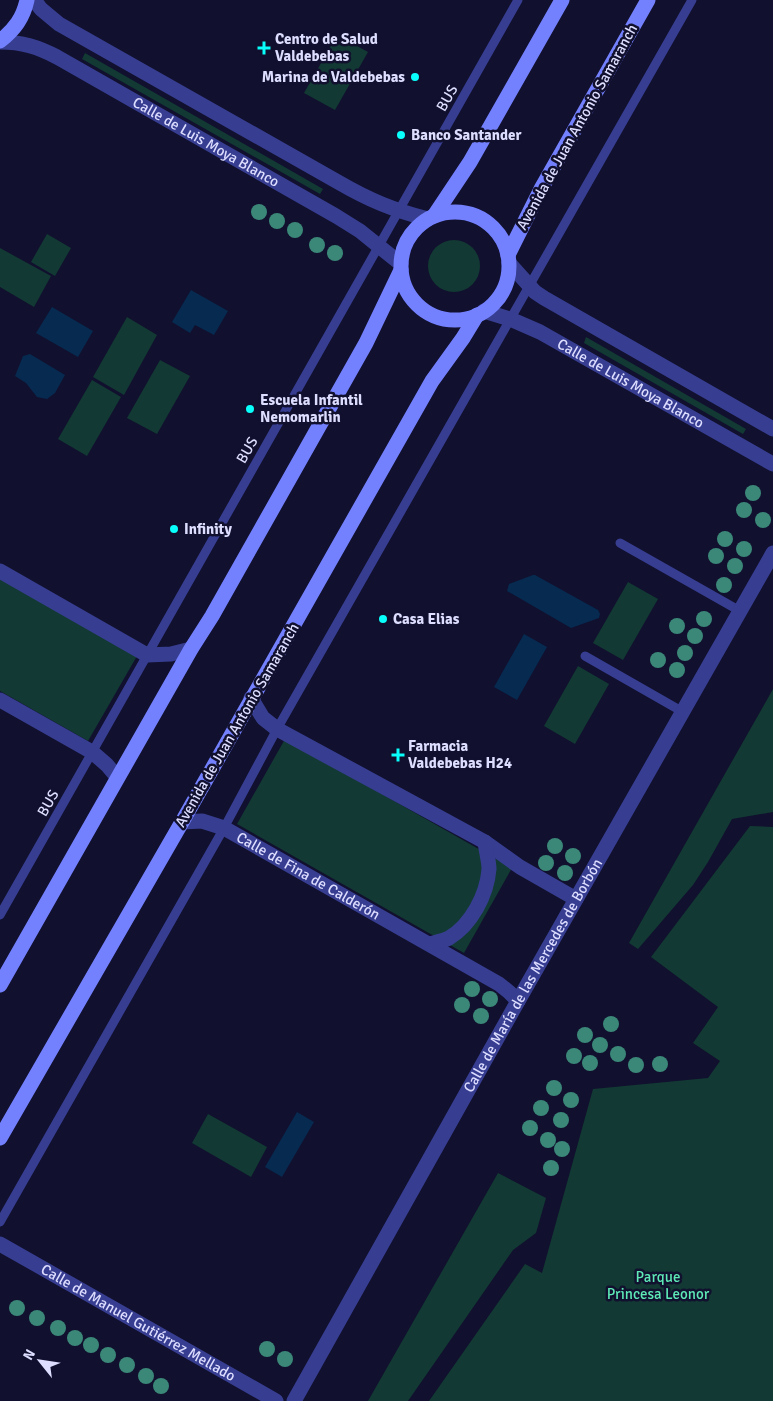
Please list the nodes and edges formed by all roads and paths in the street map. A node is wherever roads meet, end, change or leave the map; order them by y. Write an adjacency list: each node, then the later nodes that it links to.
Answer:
1 (27, 0): 7 (street)
2 (34, 0): 8 (street, Calle de Luis Moya Blanco)
3 (518, 0): 8 (lane, BUS)
4 (562, 0): 9 (street)
5 (648, 0): 11 (street, Avenida de Juan Antonio Samaranch)
6 (692, 0): 13 (lane)
7 (0, 42): 10 (street, Calle de Luis Moya Blanco)
8 (398, 212): 9 (street, Calle de Luis Moya Blanco); 10 (lane, BUS)
9 (431, 218): 11 (street); 12 (street)
10 (379, 246): 12 (street, Calle de Luis Moya Blanco); 23 (lane, BUS)
11 (508, 259): 13 (street, Calle de Luis Moya Blanco); 14 (street)
12 (401, 267): 14 (street); 22 (street)
13 (529, 286): 15 (lane); 16 (street, Calle de Luis Moya Blanco)
14 (480, 313): 15 (street, Calle de Luis Moya Blanco); 25 (street, Avenida de Juan Antonio Samaranch)
15 (510, 319): 17 (street, Calle de Luis Moya Blanco); 28 (lane)
16 (773, 429)
17 (773, 464)
18 (620, 543): 21 (lane)
19 (773, 553): 21 (street, Calle de María de las Mercedes de Borbón)
20 (0, 572): 23 (street)
21 (740, 611): 27 (street, Calle de María de las Mercedes de Borbón)
22 (191, 649): 23 (street); 30 (street)
23 (147, 654): 29 (lane, BUS)
24 (585, 656): 27 (lane)
25 (251, 698): 28 (street); 31 (street, Avenida de Juan Antonio Samaranch)
26 (0, 700): 29 (street)
27 (683, 712): 34 (street, Calle de María de las Mercedes de Borbón)
28 (277, 729): 32 (lane); 33 (street)
29 (92, 752): 30 (street); 35 (lane, BUS)
30 (118, 777): 37 (street)
31 (182, 822): 32 (street, Calle de Fina de Calderón); 39 (street, Avenida de Juan Antonio Samaranch)
32 (224, 828): 36 (street, Calle de Fina de Calderón); 40 (lane)
33 (485, 842): 34 (street); 36 (street)
34 (576, 898): 38 (street, Calle de María de las Mercedes de Borbón)
35 (0, 915)
36 (430, 944): 38 (street, Calle de Fina de Calderón)
37 (0, 985)
38 (518, 1001): 43 (street, Calle de María de las Mercedes de Borbón)
39 (0, 1138)
40 (0, 1222)
41 (0, 1244): 42 (street, Calle de Manuel Gutiérrez Mellado)
42 (276, 1401)
43 (294, 1401)

